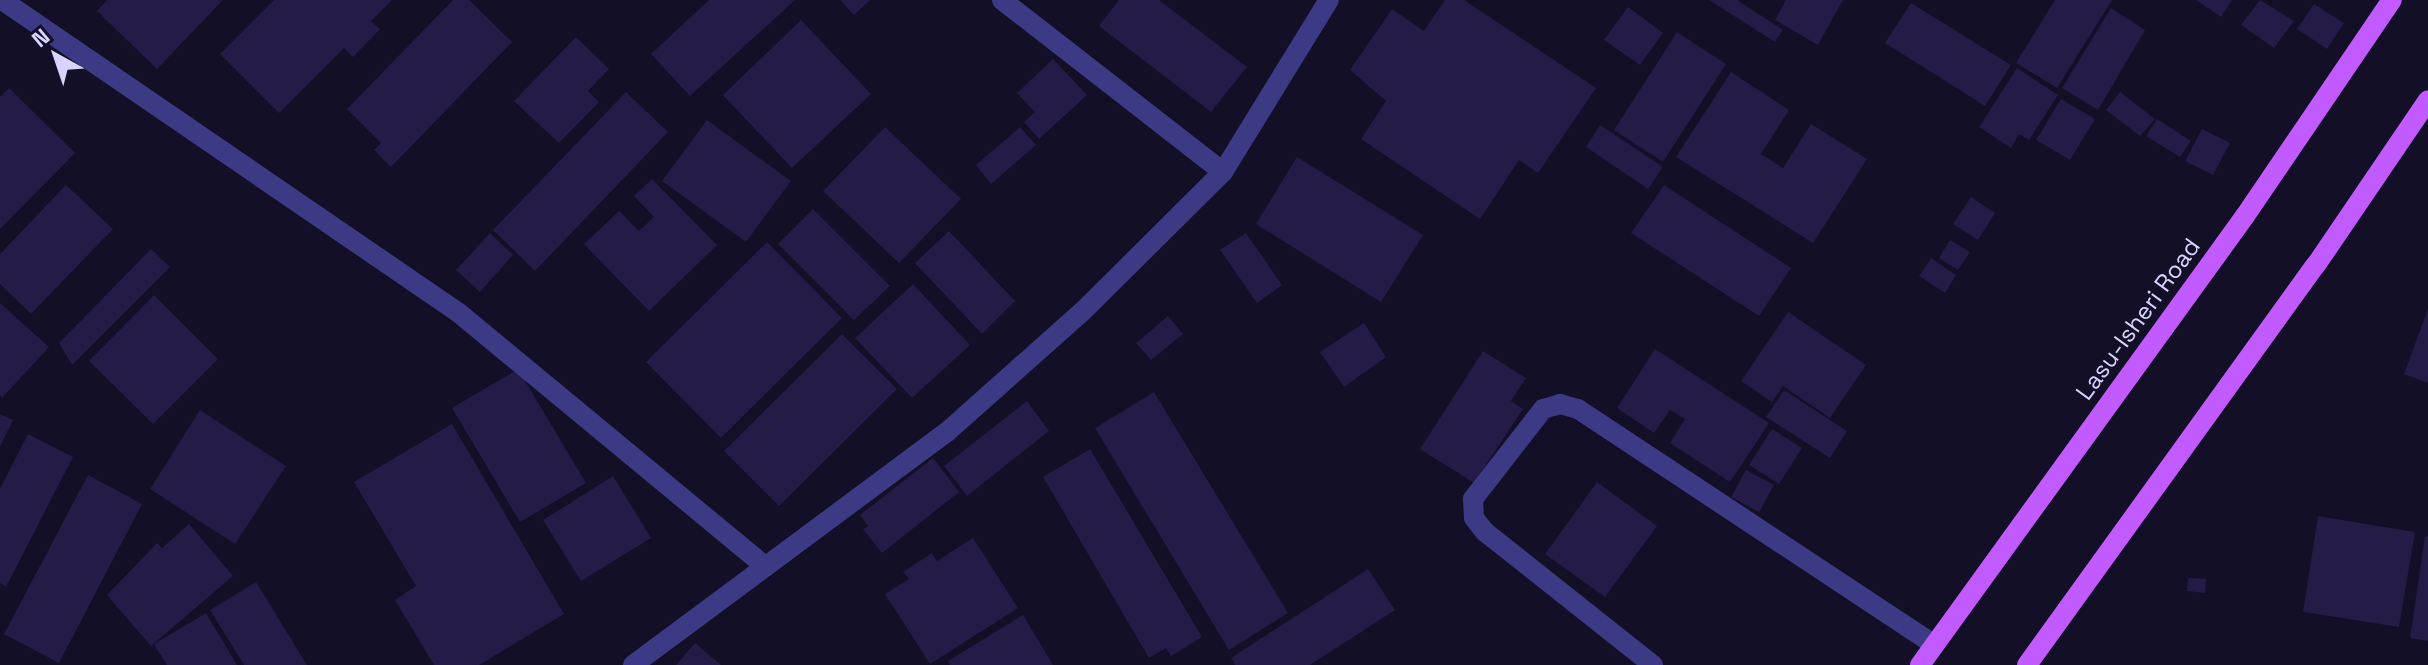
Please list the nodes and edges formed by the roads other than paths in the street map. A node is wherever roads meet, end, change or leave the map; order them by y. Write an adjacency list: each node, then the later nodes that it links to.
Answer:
1 (2, 0): 7 (street)
2 (1002, 0): 6 (street)
3 (1329, 0): 6 (street)
4 (2392, 0): 8 (main road, Lasu-Isheri Road)
5 (2428, 100): 12 (main road)
6 (1223, 172): 7 (street)
7 (766, 567): 9 (street)
8 (1934, 645): 10 (street); 11 (main road, Lasu-Isheri Road)
9 (633, 665)
10 (1653, 665)
11 (1920, 665)
12 (2027, 665)

